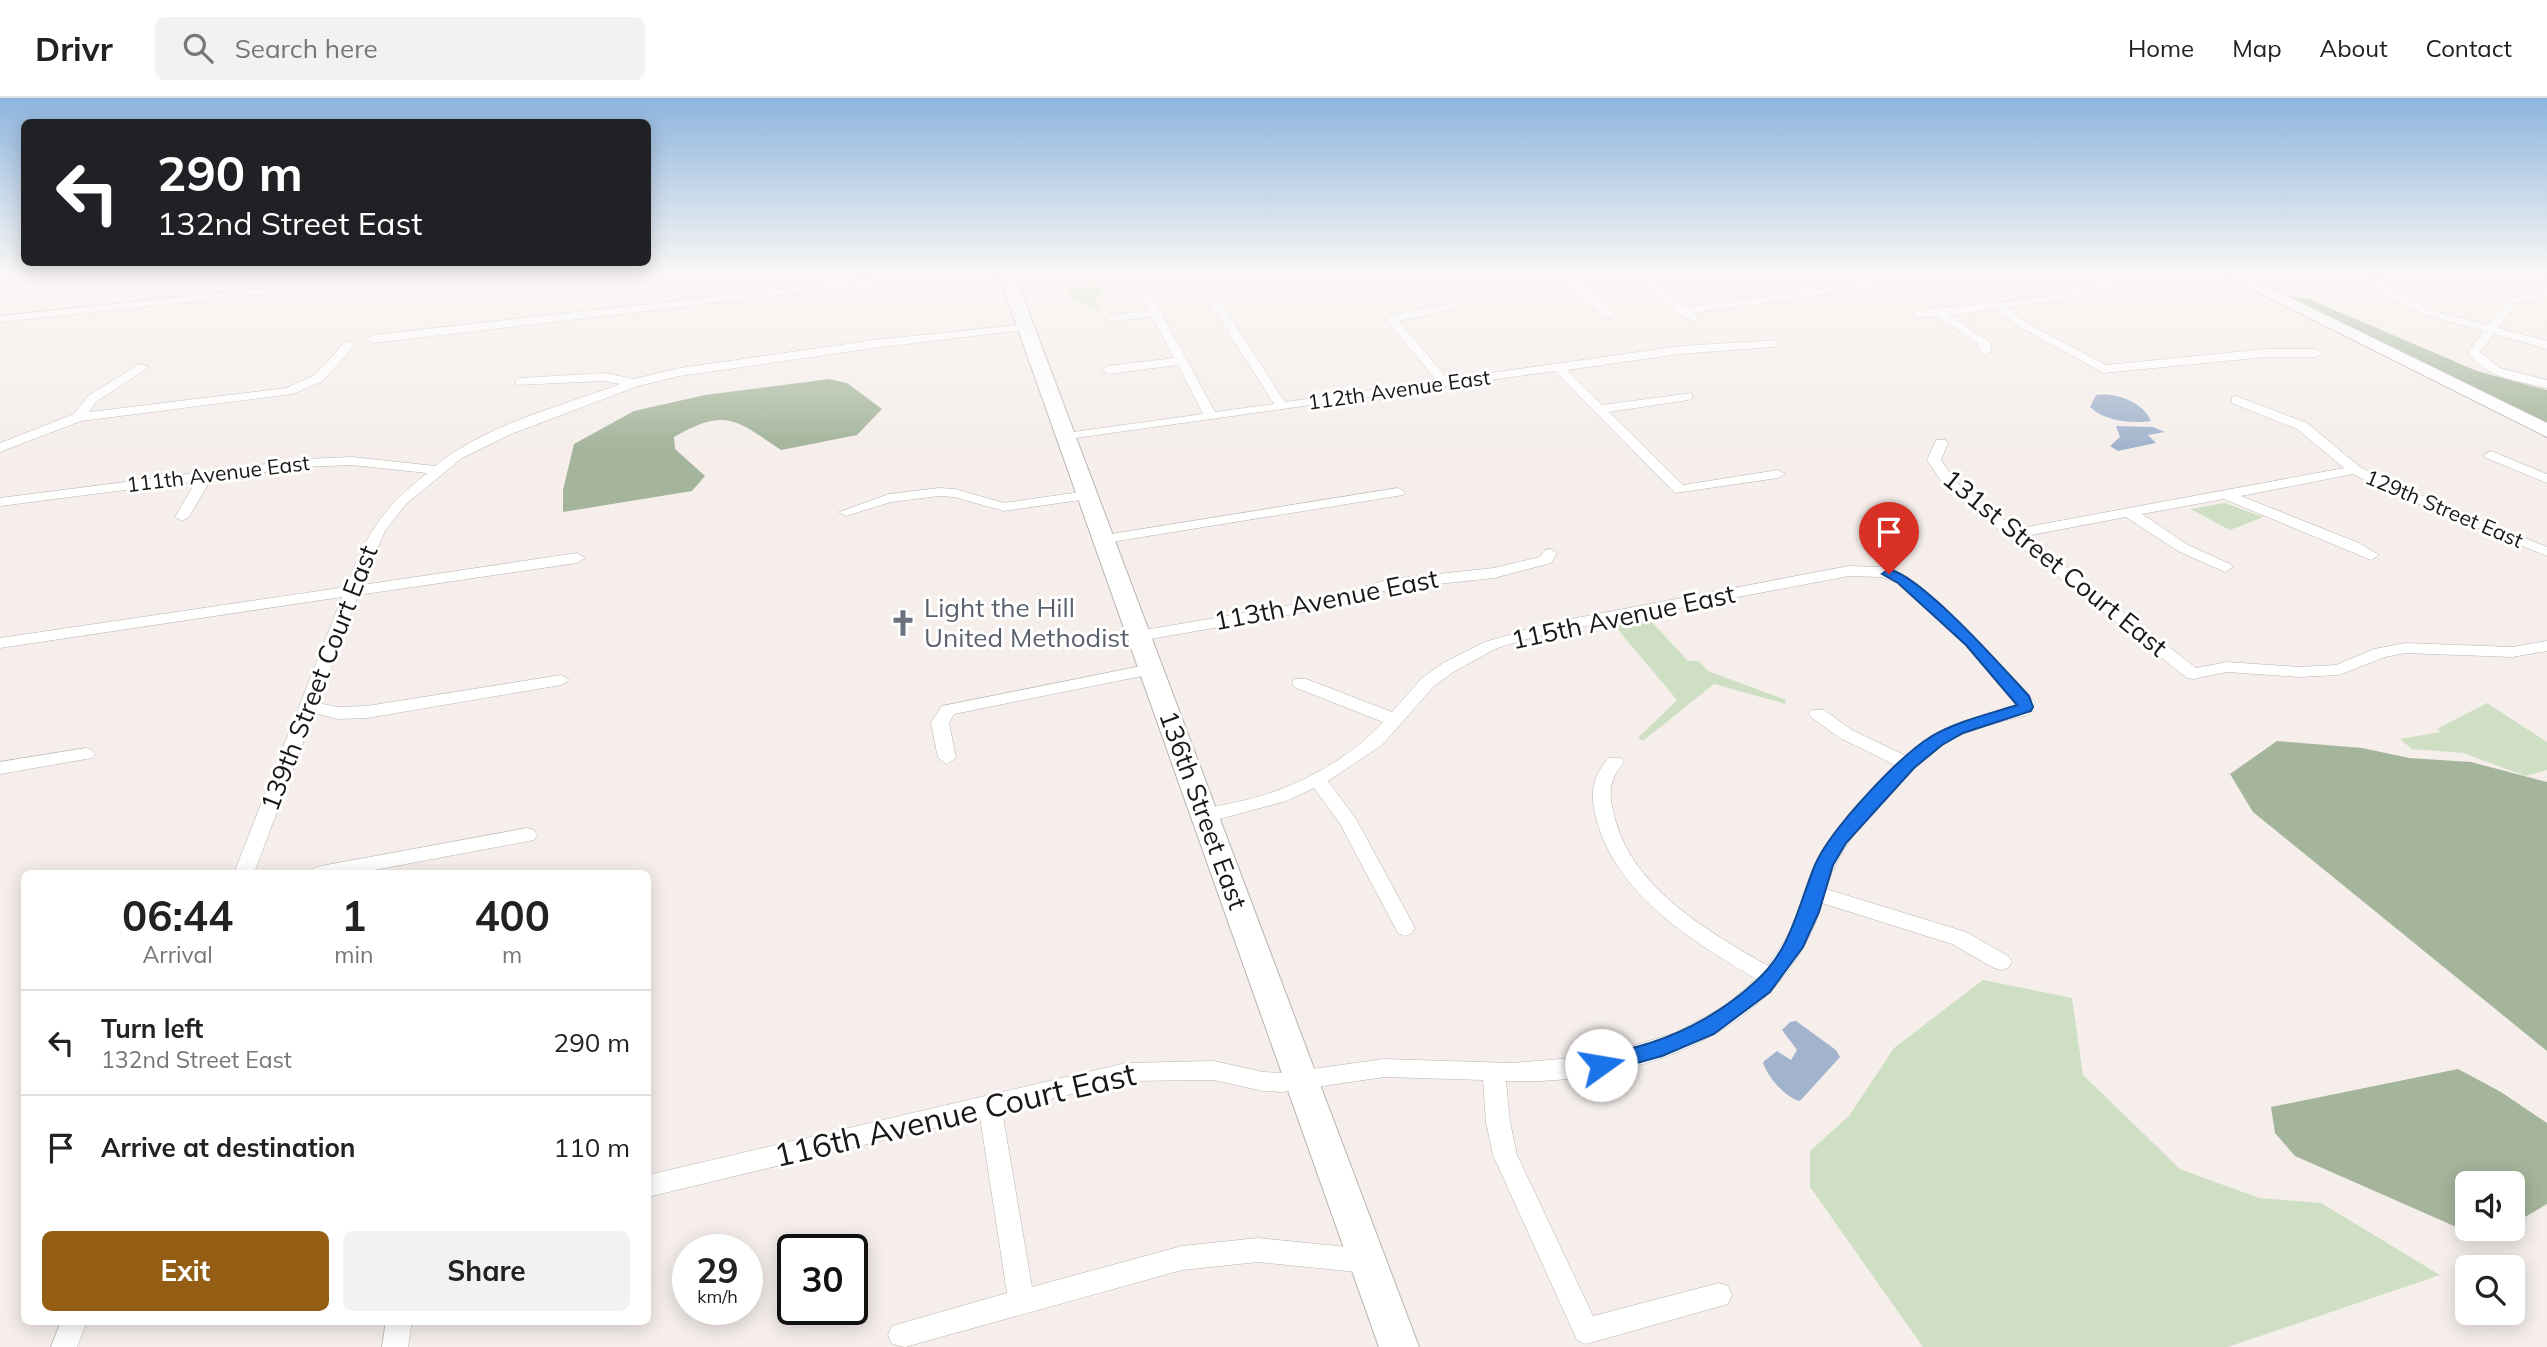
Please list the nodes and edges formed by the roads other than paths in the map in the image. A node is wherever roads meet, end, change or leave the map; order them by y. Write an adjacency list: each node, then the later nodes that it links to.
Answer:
1 (440, 331): 12 (street)
2 (988, 331): 25 (street, 139th Street Court East)
3 (1029, 331): 35 (street, 136th Street East)
4 (1166, 331): 20 (street)
5 (1234, 331): 30 (street)
6 (1401, 331): 26 (street)
7 (1967, 331): 18 (street)
8 (2035, 331): 19 (street)
9 (2346, 331): 34 (street)
10 (2490, 331): 27 (street)
11 (2491, 331): 16 (street)
12 (373, 339)
13 (1702, 340): 17 (street)
14 (1773, 343): 17 (street, 112th Avenue East)
15 (350, 344): 33 (street)
16 (2547, 345)
17 (1680, 350): 22 (street, 112th Avenue East)
18 (1986, 351)
19 (2316, 353)
20 (1182, 361): 23 (street); 32 (street)
21 (143, 367): 33 (street)
22 (1557, 367): 26 (street, 112th Avenue East); 31 (street)
23 (1108, 370)
24 (520, 382): 25 (street)
25 (634, 383): 39 (street, 139th Street Court East)
26 (1445, 383): 30 (street, 112th Avenue East)
27 (2547, 384)
28 (1688, 396): 31 (street)
29 (2236, 400): 40 (street, 129th Street East)
30 (1282, 407): 32 (street, 112th Avenue East)
31 (1600, 410): 41 (street)
32 (1211, 416): 35 (street, 112th Avenue East)
33 (79, 417): 37 (street)
34 (2547, 431)
35 (1066, 437): 45 (street, 136th Street East)
36 (1941, 443): 51 (street, 131st Street Court East)
37 (0, 448)
38 (2491, 455): 43 (street)
39 (436, 470): 42 (street, 111th Avenue East); 59 (street, 139th Street Court East)
40 (2355, 470): 46 (street); 53 (street, 129th Street East)
41 (1778, 474)
42 (206, 475): 47 (street, 111th Avenue East); 50 (street)
43 (2547, 479)
44 (1398, 492): 52 (street)
45 (1087, 495): 48 (street); 52 (street, 136th Street East)
46 (2228, 495): 49 (street); 55 (street)
47 (0, 502)
48 (846, 512)
49 (2130, 513): 51 (street); 57 (street)
50 (182, 517)
51 (2013, 534): 62 (street, 131st Street Court East)
52 (1105, 539): 60 (street, 136th Street East)
53 (2547, 552)
54 (1550, 554): 60 (street, 113th Avenue East)
55 (2371, 555)
56 (577, 558): 59 (street)
57 (2225, 567)
58 (1883, 572): 68 (street, 115th Avenue East); 72 (street, 116th Avenue Court East)
59 (352, 591): 61 (street); 66 (street, 139th Street Court East)
60 (1139, 636): 63 (street, 136th Street East)
61 (0, 643)
62 (2547, 646)
63 (1151, 670): 70 (street); 75 (street, 136th Street East)
64 (561, 680): 66 (street)
65 (1300, 683): 68 (street)
66 (309, 706): 77 (street, 139th Street Court East)
67 (1818, 714): 72 (street)
68 (1393, 719): 74 (street, 115th Avenue East)
69 (86, 754): 73 (street)
70 (947, 758)
71 (1615, 762): 82 (street)
72 (1908, 764): 79 (street, 116th Avenue Court East)
73 (0, 768)
74 (1318, 780): 75 (street, 115th Avenue East); 80 (street)
75 (1205, 816): 84 (street, 136th Street East)
76 (527, 835): 78 (street)
77 (245, 870)
78 (337, 870)
79 (1814, 893): 81 (street); 82 (street, 116th Avenue Court East)
80 (1405, 928)
81 (2001, 962)
82 (1770, 977): 83 (street, 116th Avenue Court East)
83 (1494, 1071): 84 (street, 116th Avenue Court East); 88 (street)
84 (1302, 1082): 85 (street, 116th Avenue Court East); 87 (street, 136th Street East)
85 (989, 1103): 86 (street, 116th Avenue Court East); 89 (street)
86 (651, 1185)
87 (1367, 1261): 89 (street); 95 (street, 136th Street East)
88 (1719, 1295)
89 (1021, 1302): 92 (street)
90 (72, 1325): 93 (street)
91 (399, 1325): 94 (street)
92 (901, 1335)
93 (64, 1347)
94 (395, 1347)
95 (1399, 1347)

